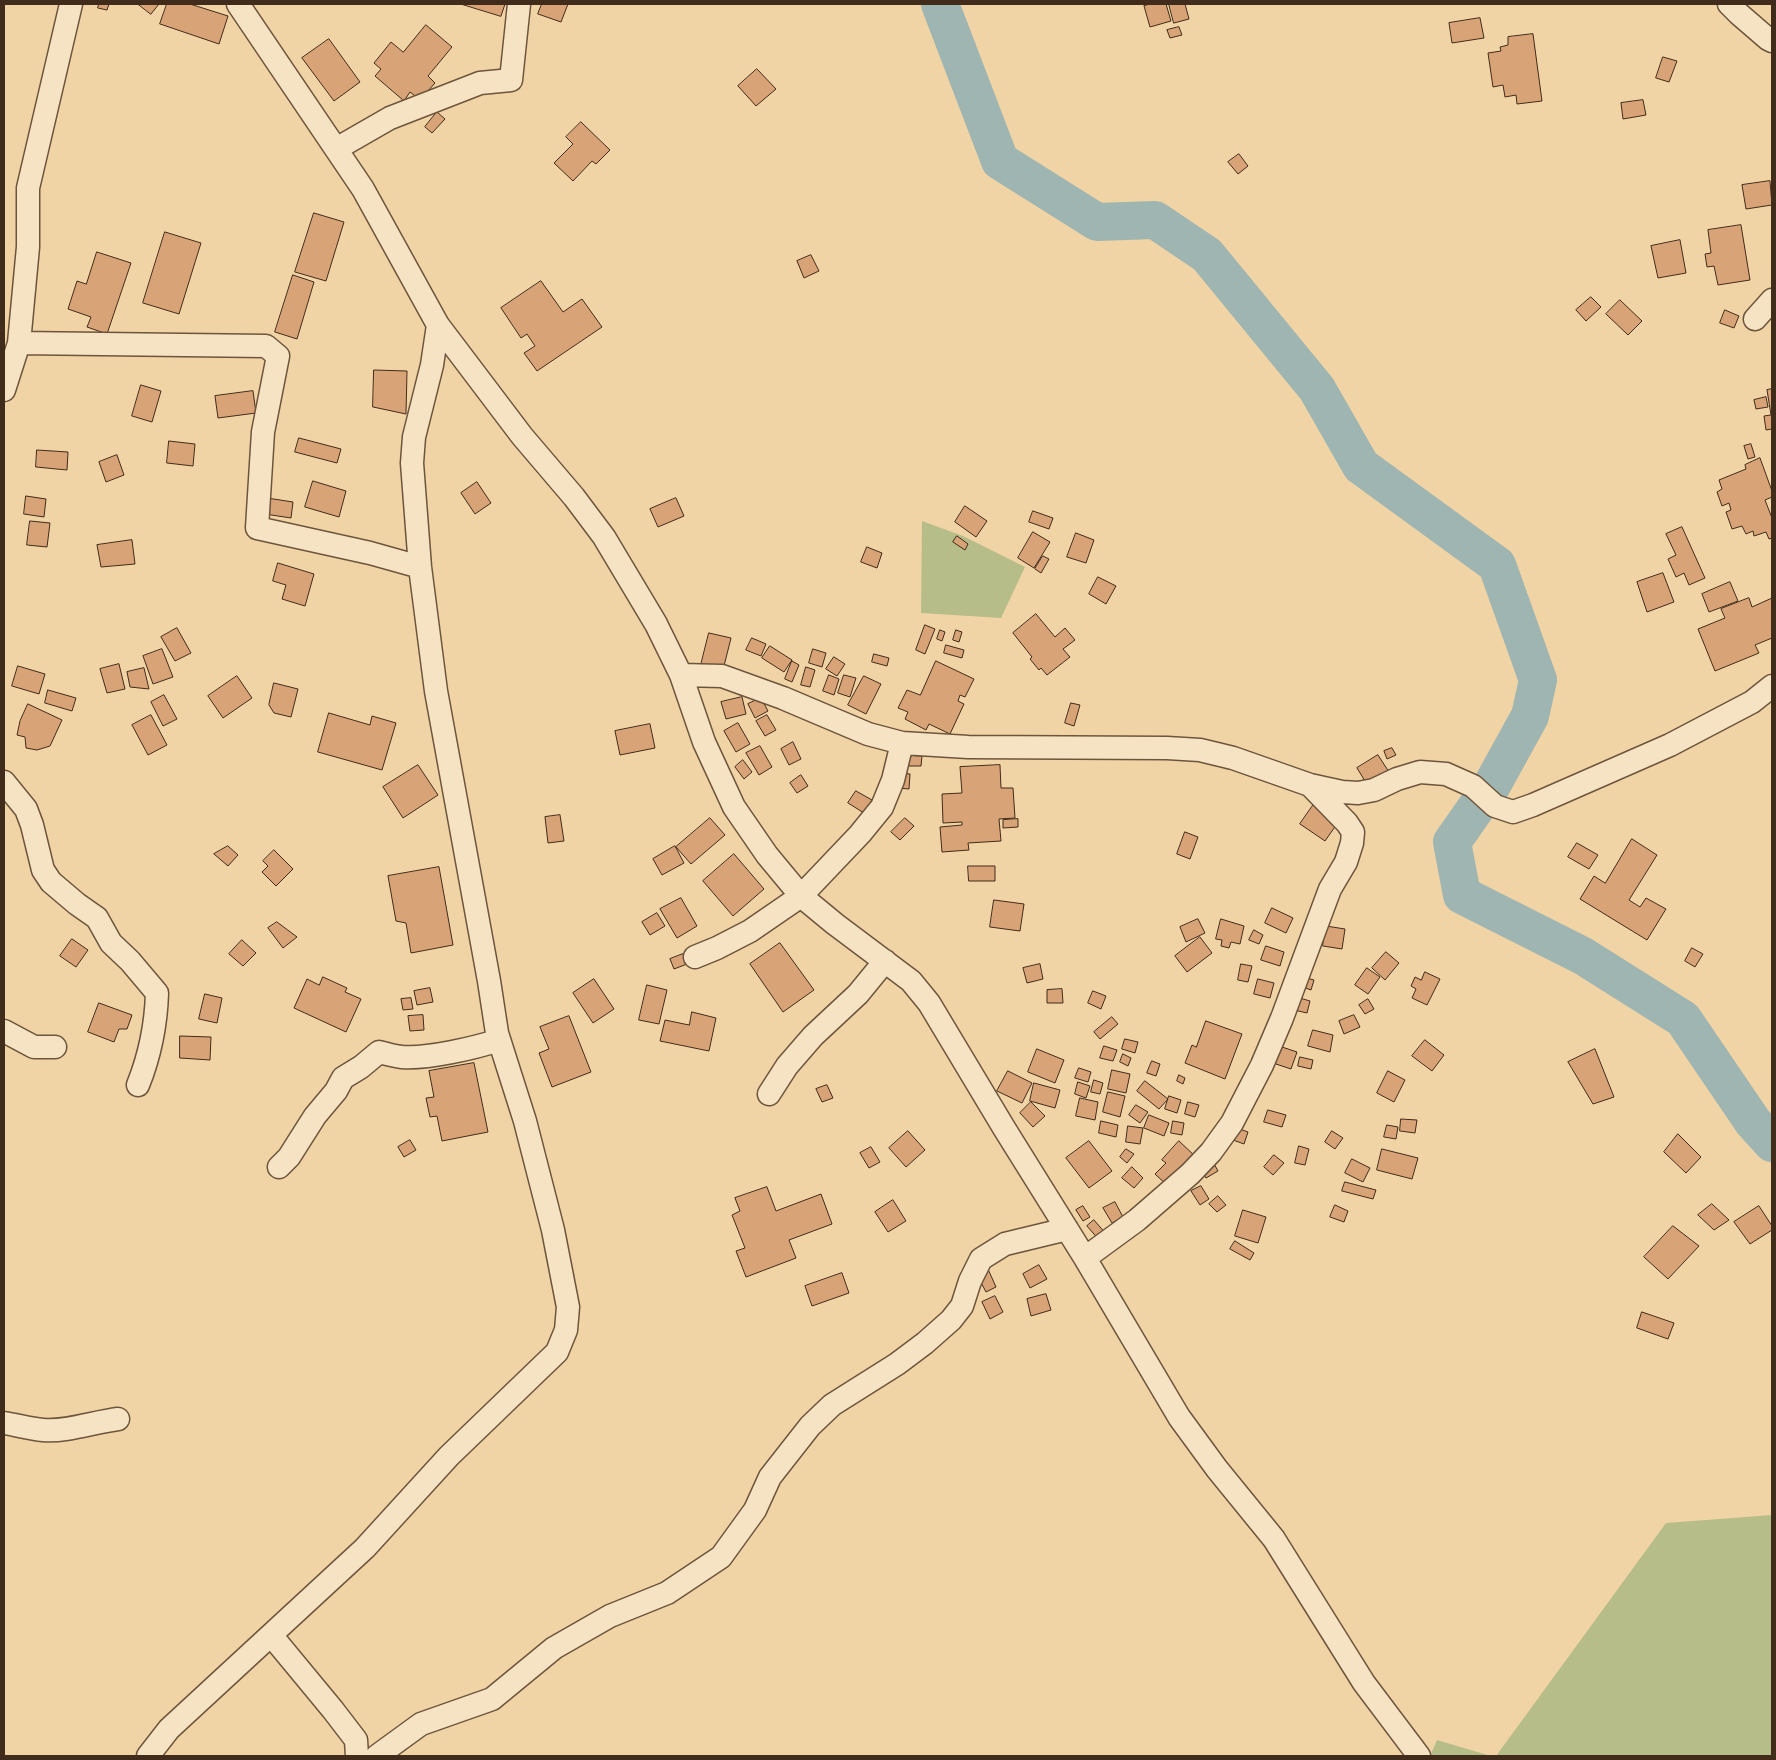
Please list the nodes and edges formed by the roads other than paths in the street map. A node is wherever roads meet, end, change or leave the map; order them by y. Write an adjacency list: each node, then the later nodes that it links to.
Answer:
1 (71, 4): 10 (street)
2 (238, 4): 6 (street)
3 (519, 4): 6 (street)
4 (1730, 4): 5 (street)
5 (1772, 40)
6 (336, 149): 9 (street)
7 (1772, 300): 8 (street)
8 (1755, 319)
9 (438, 325): 12 (street); 13 (street)
10 (19, 343): 11 (street); 12 (street)
11 (4, 390)
12 (420, 567): 22 (street)
13 (681, 675): 15 (street); 18 (street)
14 (1772, 686): 17 (street)
15 (902, 743): 17 (street); 18 (street)
16 (4, 782): 24 (street)
17 (1310, 785): 28 (street)
18 (801, 896): 19 (street); 20 (street)
19 (695, 957)
20 (885, 961): 25 (street); 27 (street)
21 (4, 1031): 23 (street)
22 (499, 1040): 26 (street); 31 (street)
23 (55, 1047)
24 (138, 1085)
25 (770, 1094)
26 (279, 1167)
27 (1067, 1229): 28 (street); 34 (street)
28 (1085, 1258): 35 (street)
29 (118, 1419): 30 (street)
30 (4, 1423)
31 (271, 1636): 32 (street); 33 (street)
32 (148, 1756)
33 (357, 1756)
34 (377, 1756)
35 (1419, 1756)

